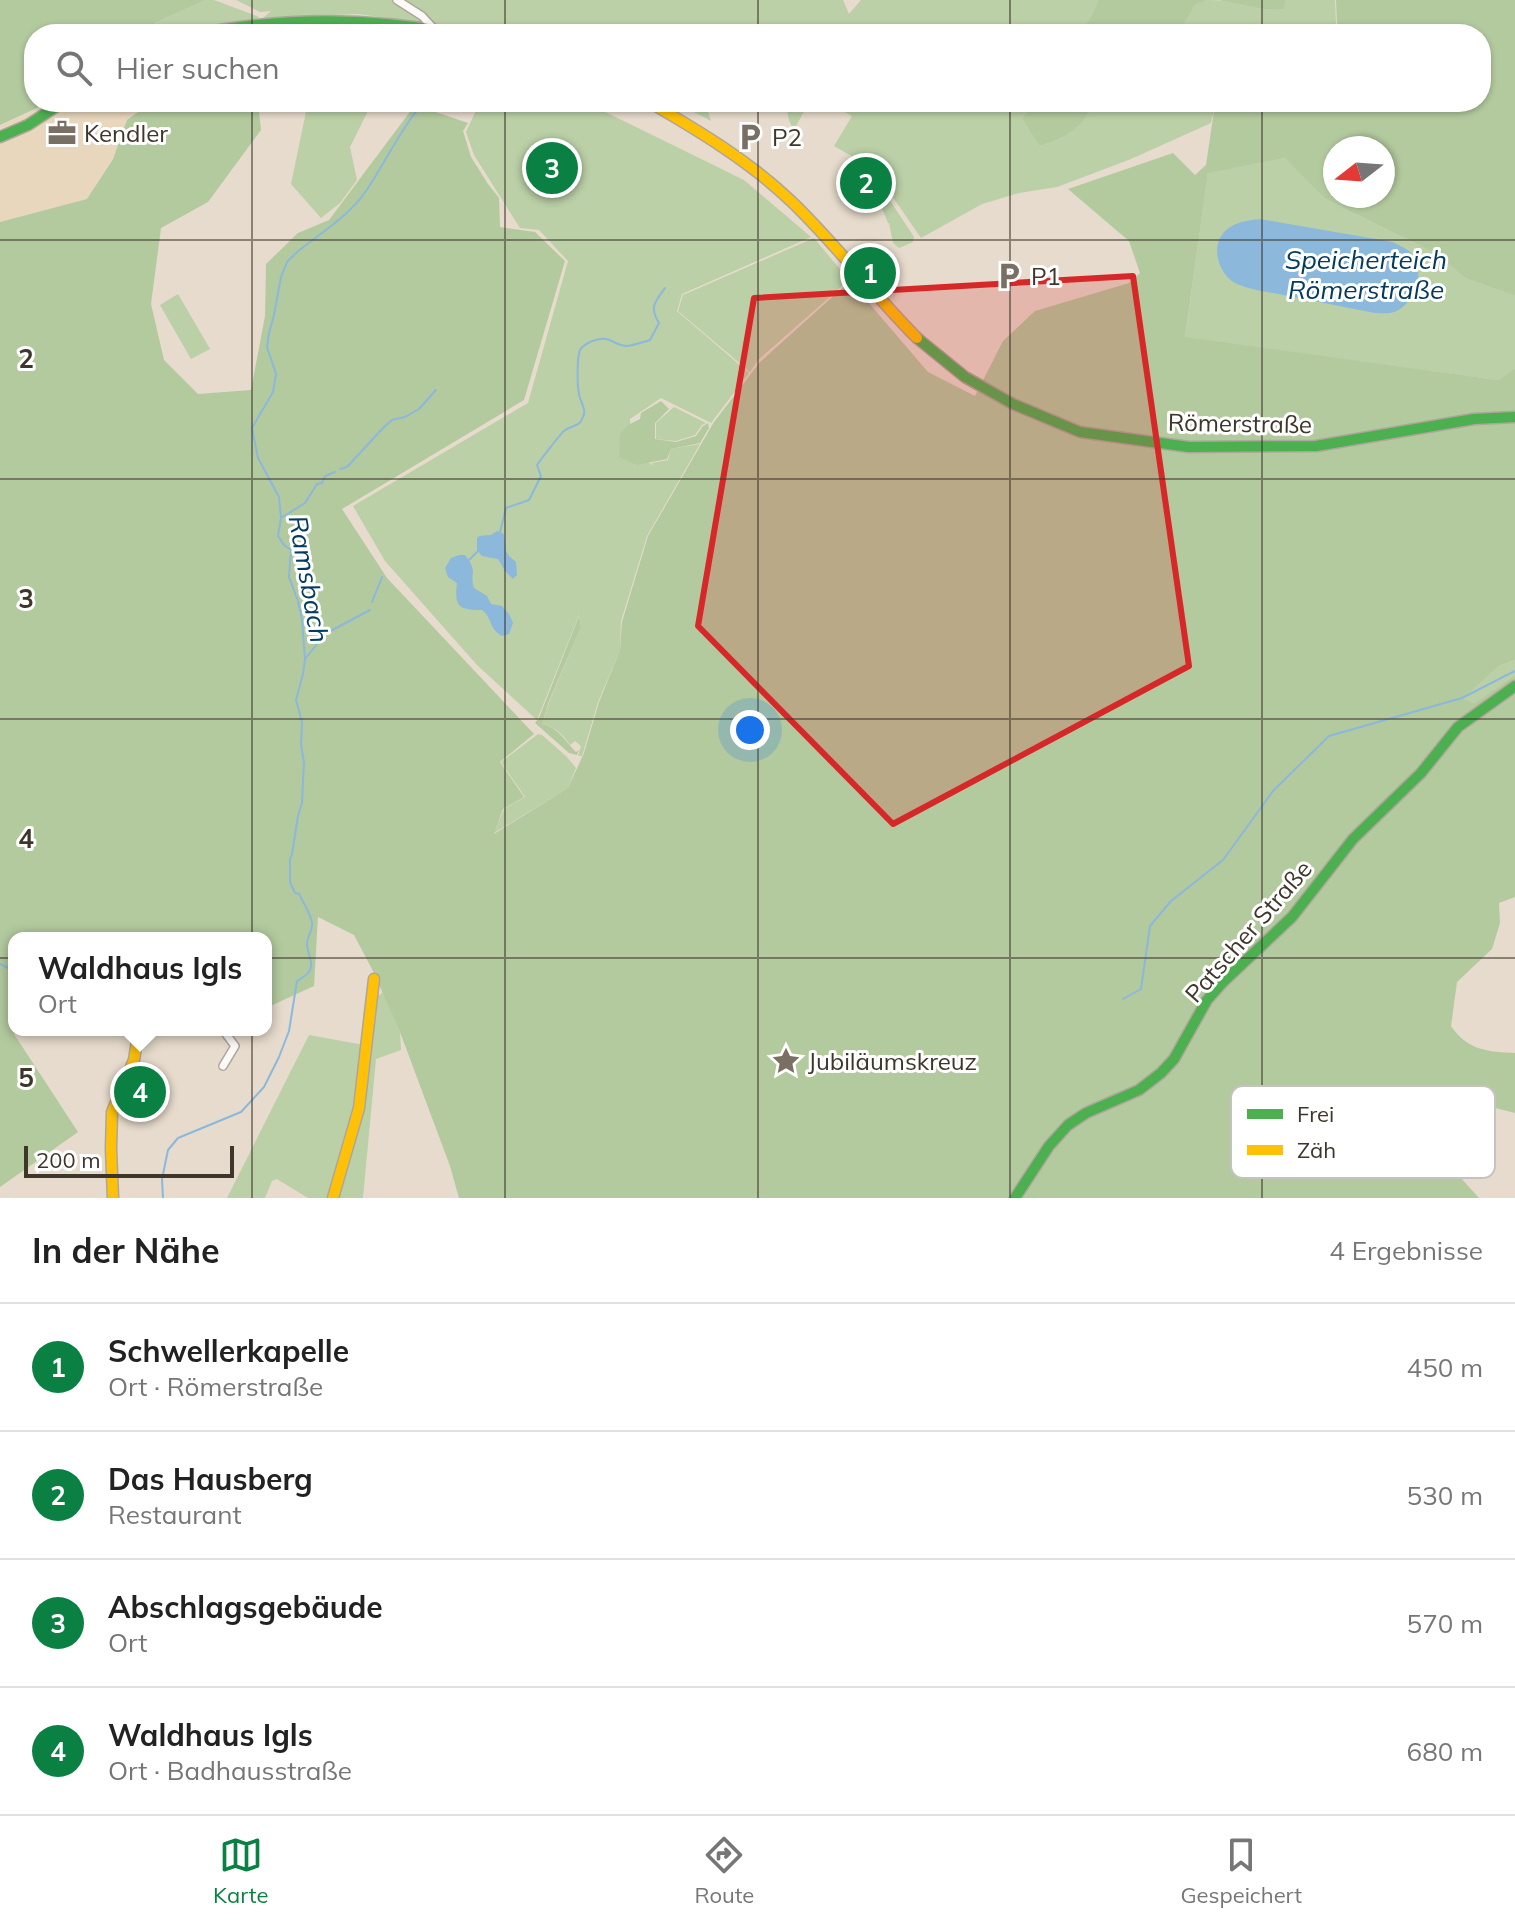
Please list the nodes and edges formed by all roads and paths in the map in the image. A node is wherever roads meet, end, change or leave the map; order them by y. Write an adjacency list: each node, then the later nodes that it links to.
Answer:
1 (397, 0): 4 (street)
2 (251, 24): 3 (main road)
3 (392, 24)
4 (429, 24)
5 (48, 112): 7 (main road)
6 (666, 112): 8 (main road, Römerstraße)
7 (0, 137)
8 (1515, 417)
9 (1515, 686): 16 (main road, Patscher Straße)
10 (374, 979): 15 (main road)
11 (137, 1036): 14 (main road)
12 (228, 1036): 13 (street)
13 (223, 1066)
14 (113, 1198)
15 (333, 1198)
16 (1015, 1198)

